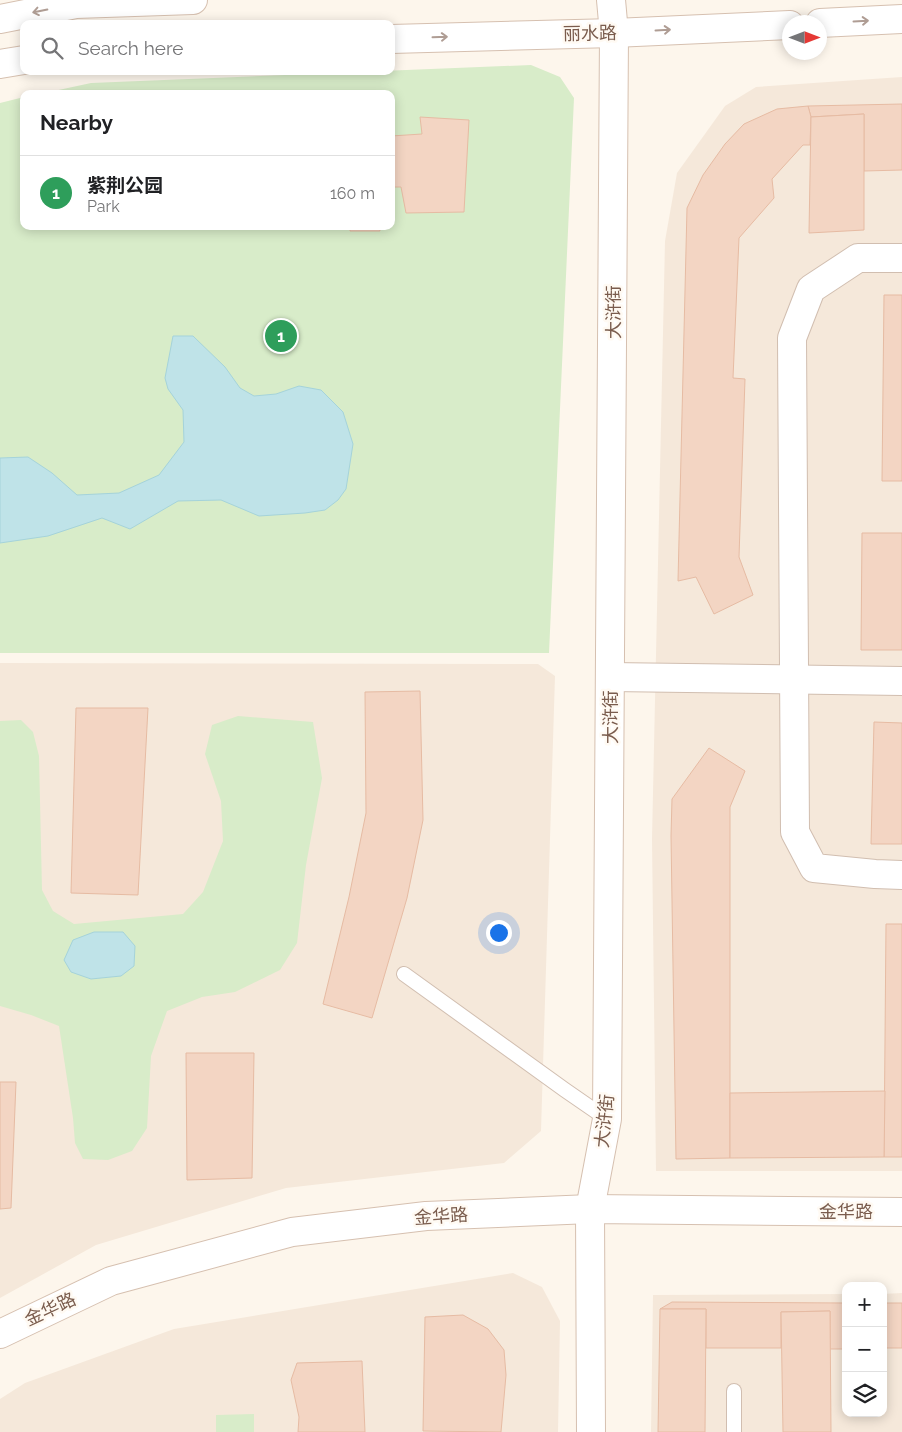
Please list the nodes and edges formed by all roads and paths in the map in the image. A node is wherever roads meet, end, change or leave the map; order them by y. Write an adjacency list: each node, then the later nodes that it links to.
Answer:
1 (193, 0): 3 (street, one-way to 3)
2 (611, 0): 7 (street, 大浒街)
3 (0, 19)
4 (902, 19): 5 (street, one-way to 4)
5 (827, 23)
6 (782, 24): 7 (street, 丽水路, one-way to 6)
7 (614, 33): 8 (street, 丽水路, one-way to 7); 12 (street, 大浒街)
8 (395, 39)
9 (20, 61): 10 (street)
10 (0, 64)
11 (902, 258): 13 (street)
12 (610, 677): 13 (street); 17 (street, 大浒街)
13 (793, 680): 14 (street); 15 (street)
14 (902, 681)
15 (902, 875)
16 (404, 974): 17 (lane)
17 (607, 1119): 18 (street, 大浒街)
18 (590, 1209): 19 (street, 金华路); 20 (street, 金华路); 22 (street, 大浒街)
19 (902, 1212)
20 (0, 1334)
21 (734, 1391): 23 (lane)
22 (591, 1432)
23 (734, 1432)

